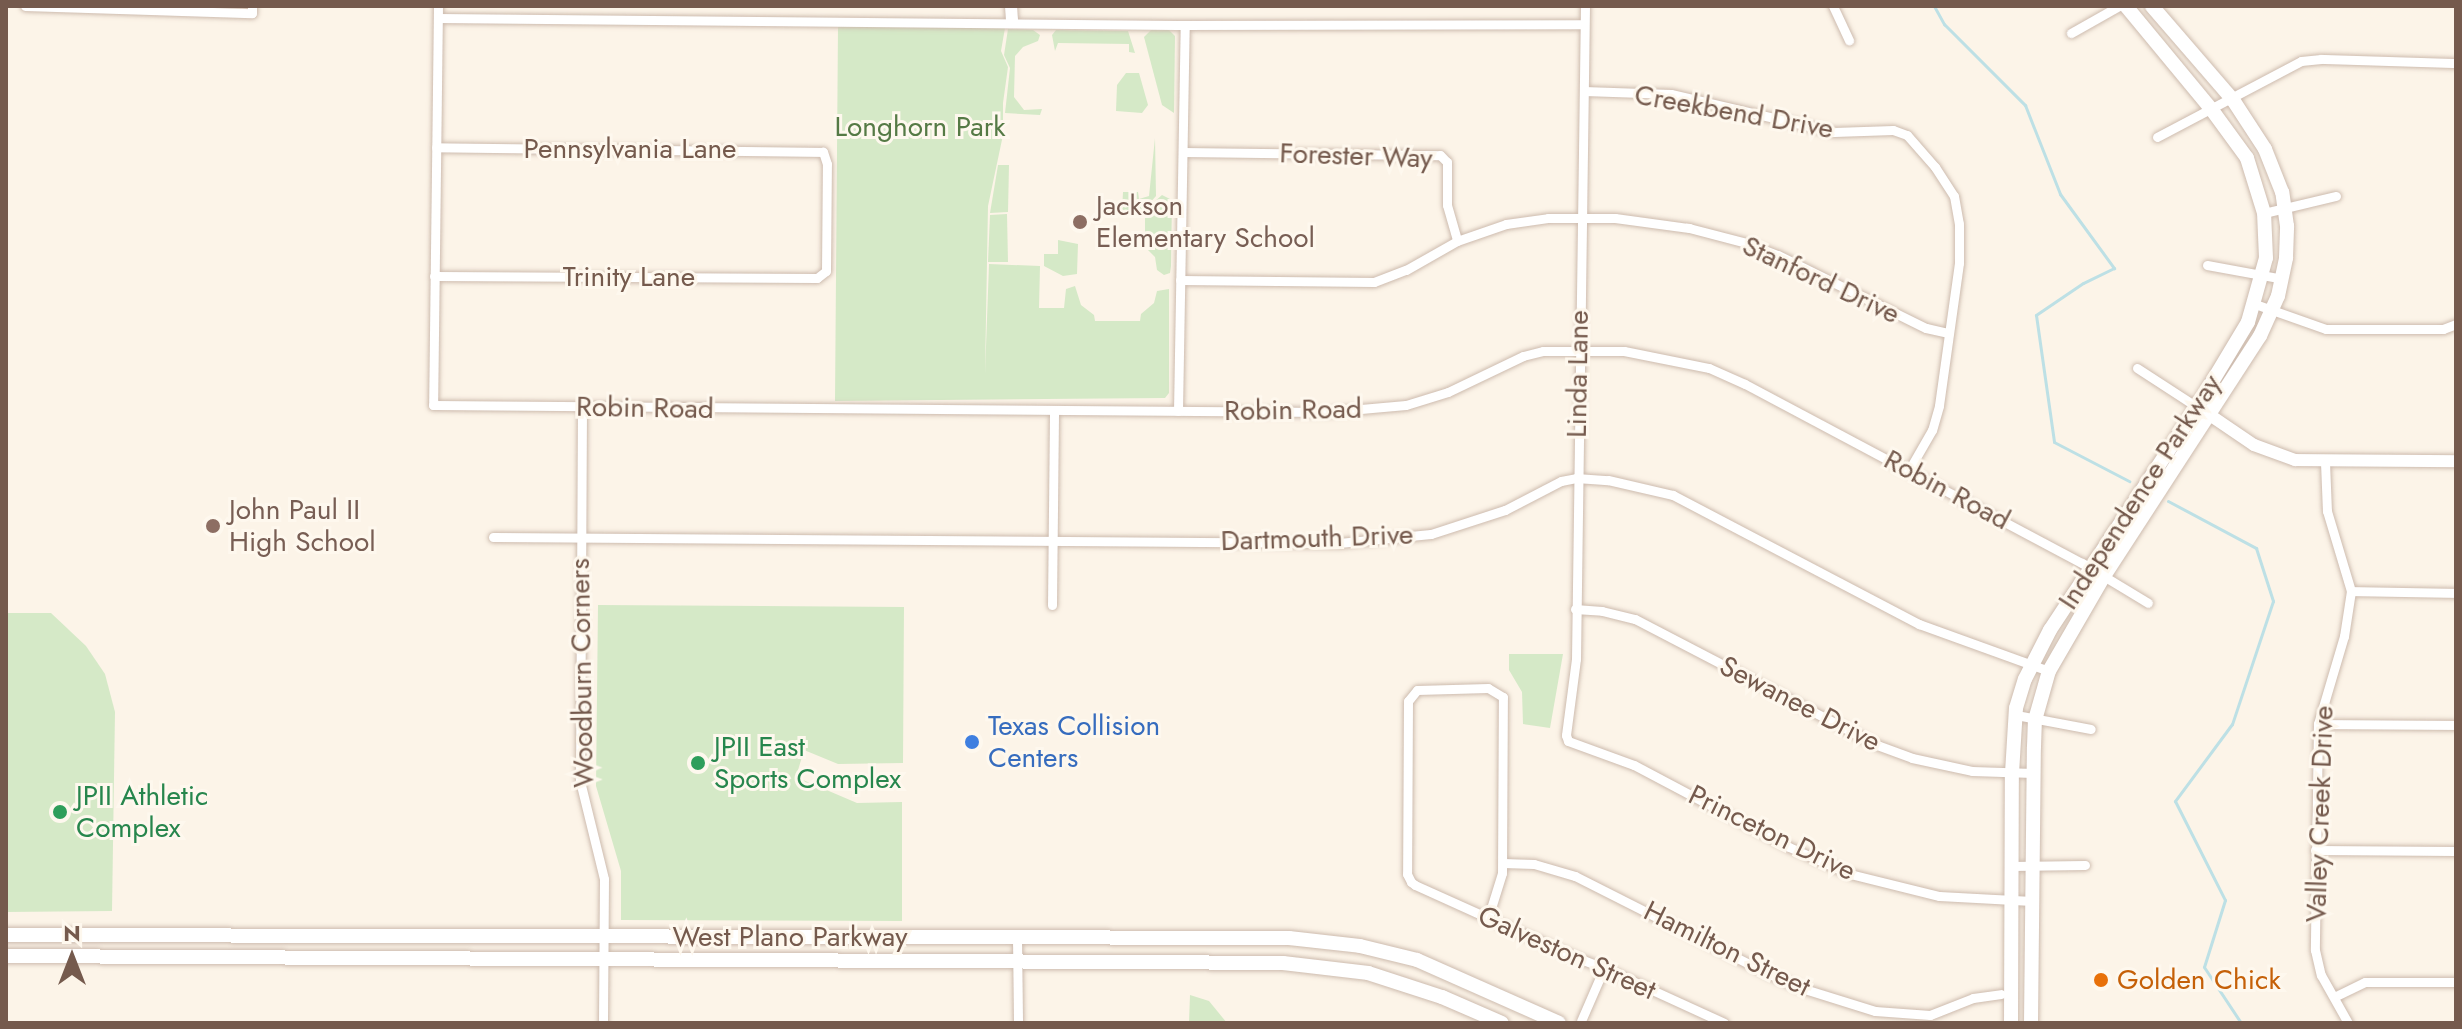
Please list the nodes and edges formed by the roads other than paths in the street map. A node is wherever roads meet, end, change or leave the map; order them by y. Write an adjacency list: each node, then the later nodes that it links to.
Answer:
1 (25, 6): 9 (street)
2 (438, 6): 10 (street)
3 (1011, 6): 11 (street)
4 (1585, 6): 12 (street, Linda Lane)
5 (1833, 6): 15 (street)
6 (2119, 6): 14 (street)
7 (2126, 6): 19 (main road, Independence Parkway)
8 (2152, 6): 18 (main road, Independence Parkway)
9 (252, 9)
10 (438, 18): 11 (street); 21 (street)
11 (1012, 22): 13 (street)
12 (1584, 24): 13 (street); 17 (street, Linda Lane)
13 (1185, 25): 22 (street)
14 (2071, 33)
15 (1849, 41)
16 (2456, 63): 18 (street)
17 (1584, 91): 26 (street, Linda Lane); 37 (street, Creekbend Drive)
18 (2233, 100): 19 (street); 24 (main road, Independence Parkway)
19 (2212, 110): 20 (street); 25 (main road, Independence Parkway)
20 (2157, 137)
21 (436, 147): 30 (street); 31 (street, Pennsylvania Lane)
22 (1183, 152): 27 (street, Forester Way); 33 (street)
23 (2336, 196): 24 (street)
24 (2285, 209): 25 (street); 32 (main road, Independence Parkway)
25 (2264, 213): 29 (main road, Independence Parkway)
26 (1581, 218): 27 (street, Stanford Drive); 37 (street, Stanford Drive); 38 (street, Linda Lane)
27 (1457, 241): 33 (street, Stanford Drive)
28 (2207, 265): 29 (street)
29 (2264, 275): 32 (street); 34 (main road, Independence Parkway)
30 (434, 276): 31 (street, Trinity Lane); 40 (street, Robin Road)
31 (823, 276)
32 (2283, 279): 35 (main road, Independence Parkway)
33 (1180, 280): 42 (street)
34 (2255, 304): 35 (street); 43 (main road, Independence Parkway)
35 (2272, 313): 36 (street); 43 (main road, Independence Parkway)
36 (2456, 324)
37 (1947, 333): 46 (street, Creekbend Drive)
38 (1578, 350): 42 (street, Robin Road); 46 (street, Robin Road); 47 (street, Linda Lane)
39 (2137, 368): 43 (street)
40 (582, 407): 41 (street, Robin Road); 49 (street, Woodburn Corners)
41 (1054, 411): 42 (street, Robin Road); 50 (street)
42 (1178, 411)
43 (2204, 411): 45 (street); 51 (main road, Independence Parkway)
44 (2456, 461): 45 (street)
45 (2325, 462): 52 (street, Valley Creek Drive)
46 (1909, 470): 51 (street, Robin Road)
47 (1576, 478): 50 (street, Dartmouth Drive); 56 (street, Linda Lane); 57 (street, Dartmouth Drive)
48 (493, 537): 49 (street, Dartmouth Drive)
49 (579, 539): 50 (street, Dartmouth Drive); 78 (street, Woodburn Corners)
50 (1052, 542): 55 (street)
51 (2098, 572): 54 (street, Robin Road); 57 (main road, Independence Parkway); 58 (main road, Independence Parkway)
52 (2351, 591): 53 (street); 61 (street, Valley Creek Drive)
53 (2456, 593)
54 (2148, 603)
55 (1052, 605)
56 (1575, 609): 64 (street, Linda Lane); 65 (street, Sewanee Drive)
57 (2031, 664): 58 (street, Dartmouth Drive); 59 (main road, Independence Parkway)
58 (2049, 671): 60 (main road, Independence Parkway)
59 (2016, 715): 60 (street); 65 (main road, Independence Parkway)
60 (2035, 720): 63 (street); 66 (main road, Independence Parkway)
61 (2318, 724): 62 (street); 67 (street, Valley Creek Drive)
62 (2456, 725)
63 (2091, 729)
64 (1568, 741): 73 (street, Princeton Drive)
65 (2012, 773): 66 (street, Sewanee Drive); 71 (main road, Independence Parkway)
66 (2033, 773): 72 (main road, Independence Parkway)
67 (2315, 850): 68 (street); 89 (street, Valley Creek Drive)
68 (2456, 851)
69 (1503, 863): 75 (street); 75 (street, Galveston Street); 90 (street, Hamilton Street)
70 (2085, 865): 72 (street)
71 (2012, 866): 72 (street); 73 (main road, Independence Parkway)
72 (2033, 866): 74 (main road, Independence Parkway)
73 (2013, 901): 74 (street, Princeton Drive); 97 (main road, Independence Parkway)
74 (2032, 901): 98 (main road, Independence Parkway)
75 (1488, 918): 86 (street, Galveston Street)
76 (6, 935): 77 (main road, West Plano Parkway)
77 (150, 935): 78 (main road, West Plano Parkway); 81 (main road)
78 (604, 936): 79 (main road, West Plano Parkway); 83 (street, Woodburn Corners)
79 (800, 937): 80 (main road, West Plano Parkway); 84 (main road)
80 (1017, 938): 85 (street); 95 (main road, West Plano Parkway)
81 (149, 955): 82 (main road, West Plano Parkway); 83 (main road, West Plano Parkway)
82 (6, 956)
83 (603, 961): 84 (main road, West Plano Parkway); 92 (street, Woodburn Corners)
84 (800, 961): 85 (main road, West Plano Parkway)
85 (1016, 963): 93 (street); 94 (main road, West Plano Parkway)
86 (1604, 968): 91 (street); 96 (street, Galveston Street)
87 (2456, 982): 89 (street)
88 (2001, 994): 90 (street, Hamilton Street)
89 (2334, 997): 99 (street, Valley Creek Drive)
90 (1936, 1018)
91 (1581, 1021)
92 (603, 1023)
93 (1018, 1023)
94 (1502, 1023)
95 (1559, 1023)
96 (1724, 1023)
97 (2011, 1023)
98 (2031, 1023)
99 (2348, 1023)

